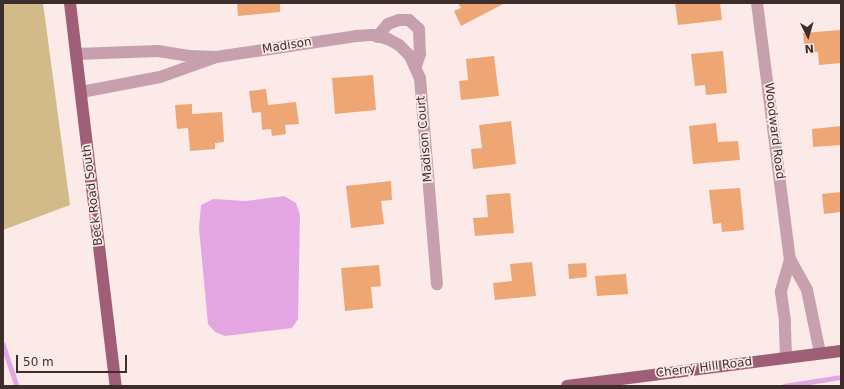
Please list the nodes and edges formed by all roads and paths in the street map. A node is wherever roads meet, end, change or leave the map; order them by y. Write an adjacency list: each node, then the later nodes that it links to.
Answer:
1 (70, 3): 5 (main road, Beck Road South)
2 (757, 3): 9 (street, Woodward Road)
3 (357, 36): 4 (street, Madison Court); 6 (street, Madison)
4 (377, 37): 7 (street, Madison Court); 7 (street)
5 (76, 54): 6 (street, Madison); 8 (main road, Beck Road South)
6 (216, 57): 8 (street, Madison)
7 (416, 66): 10 (street, Madison Court)
8 (81, 92): 14 (main road, Beck Road South)
9 (790, 259): 12 (street, Woodward Road); 13 (street, Woodward Road)
10 (437, 284)
11 (841, 351): 12 (main road, Cherry Hill Road)
12 (820, 353): 13 (main road, Cherry Hill Road)
13 (786, 357): 15 (main road, Cherry Hill Road)
14 (116, 386)
15 (567, 386)

